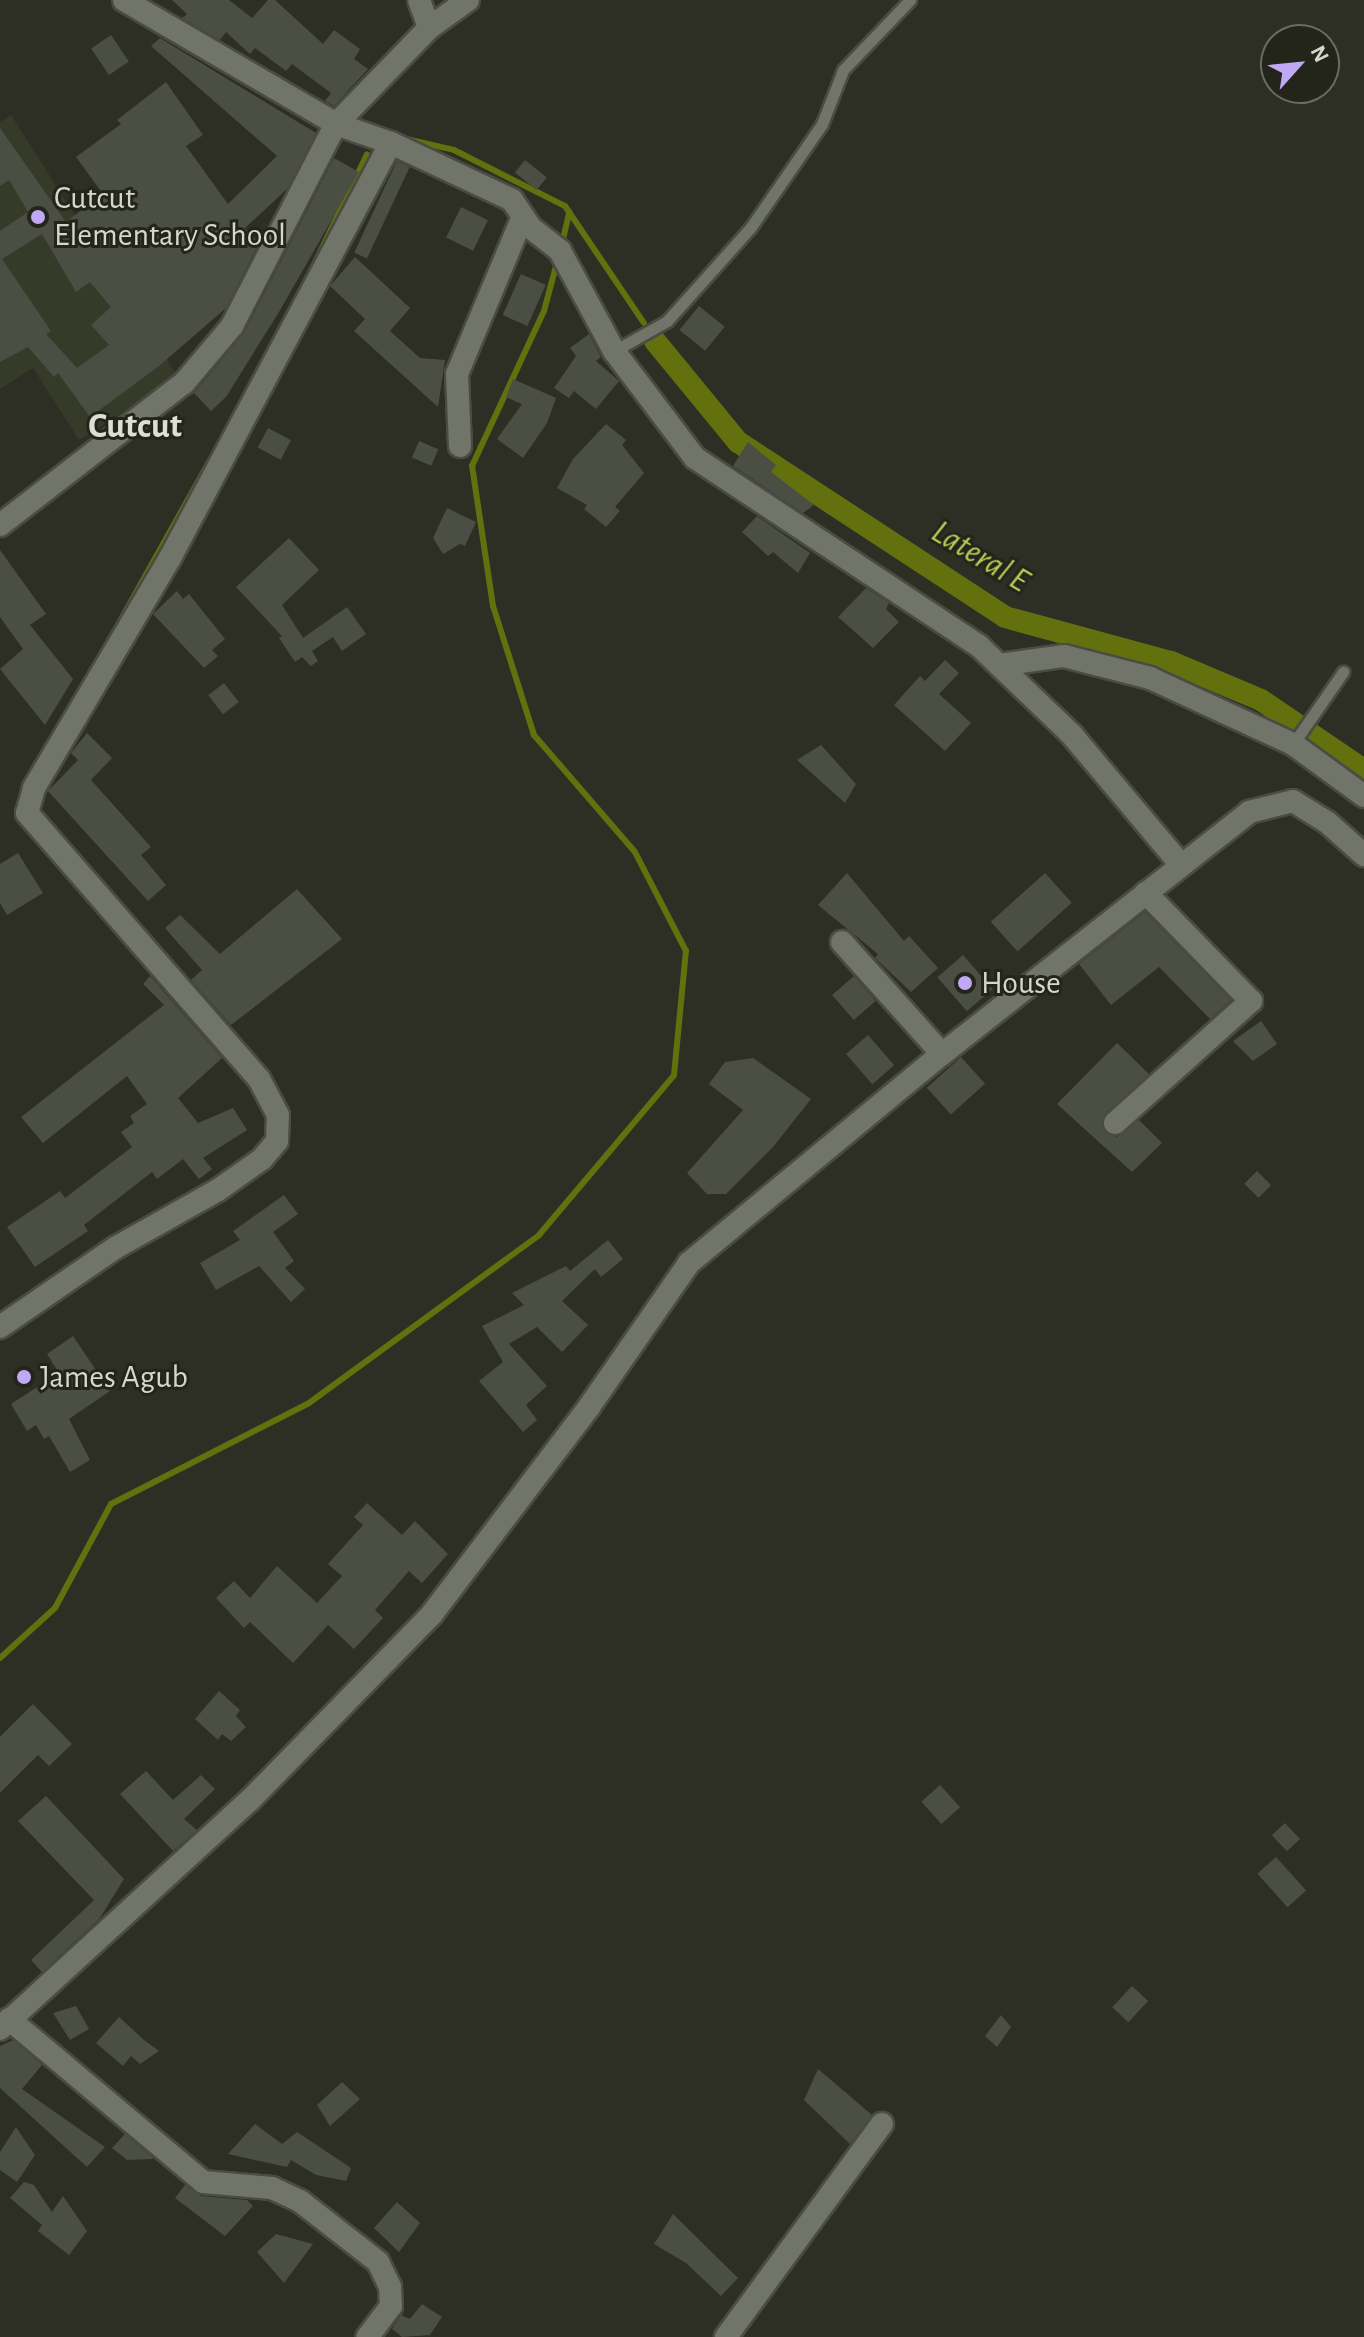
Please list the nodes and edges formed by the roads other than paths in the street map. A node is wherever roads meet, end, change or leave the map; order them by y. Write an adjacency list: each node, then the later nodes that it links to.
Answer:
1 (124, 0): 6 (street)
2 (419, 0): 5 (street)
3 (468, 0): 5 (street)
4 (910, 0): 9 (lane)
5 (429, 28): 6 (street)
6 (336, 124): 7 (street); 11 (street)
7 (391, 143): 8 (street); 22 (street)
8 (527, 222): 9 (street); 10 (street)
9 (614, 351): 12 (street)
10 (460, 446)
11 (0, 525)
12 (999, 665): 14 (street); 17 (street)
13 (1343, 672): 14 (lane)
14 (1295, 740): 15 (street)
15 (1364, 796)
16 (1364, 855): 17 (street)
17 (1181, 865): 18 (street)
18 (1146, 893): 20 (street); 21 (street)
19 (842, 942): 20 (street)
20 (942, 1054): 23 (street)
21 (1115, 1123)
22 (0, 1327)
23 (5, 2024): 25 (street)
24 (882, 2124): 26 (street)
25 (368, 2337)
26 (726, 2337)

